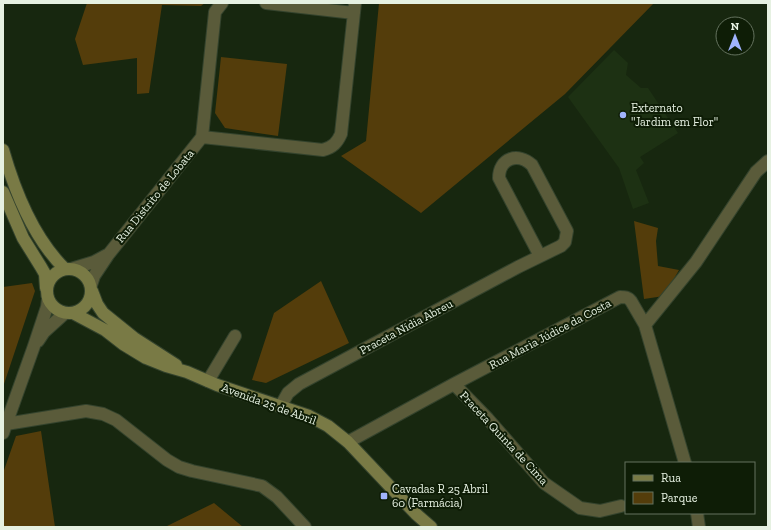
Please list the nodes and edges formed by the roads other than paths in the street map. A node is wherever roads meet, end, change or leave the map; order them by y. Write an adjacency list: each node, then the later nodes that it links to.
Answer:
1 (222, 3): 4 (street, Rua Distrito de Lobata)
2 (266, 3): 3 (street, Rua Distrito de Lobata)
3 (354, 8): 4 (street, Rua Distrito de Lobata)
4 (202, 137): 8 (street, Rua Distrito de Lobata)
5 (3, 150): 10 (main road)
6 (768, 161): 14 (street)
7 (3, 192): 12 (main road)
8 (108, 255): 10 (street, Rua Distrito de Lobata); 11 (street, Rua Distrito de Lobata)
9 (540, 256): 9 (street, Praceta Nídia Abreu); 20 (street, Praceta Nídia Abreu)
10 (68, 269): 11 (main road); 12 (main road)
11 (91, 288): 13 (main road); 17 (main road, Avenida 25 de Abril)
12 (48, 295): 13 (main road); 16 (street)
13 (69, 313): 16 (street); 17 (main road, Avenida 25 de Abril)
14 (645, 325): 19 (street, Rua Maria Júdice da Costa); 23 (street)
15 (235, 336): 18 (street)
16 (34, 346): 21 (street)
17 (187, 372): 18 (main road, Avenida 25 de Abril)
18 (208, 381): 20 (main road, Avenida 25 de Abril)
19 (454, 384): 22 (street, Rua Maria Júdice da Costa); 24 (street, Praceta Quinta de Cima)
20 (280, 407): 22 (main road, Avenida 25 de Abril)
21 (5, 429): 26 (street)
22 (348, 442): 27 (main road, Avenida 25 de Abril)
23 (685, 462)
24 (621, 506)
25 (697, 514): 28 (street)
26 (305, 527)
27 (431, 527)
28 (699, 527)

